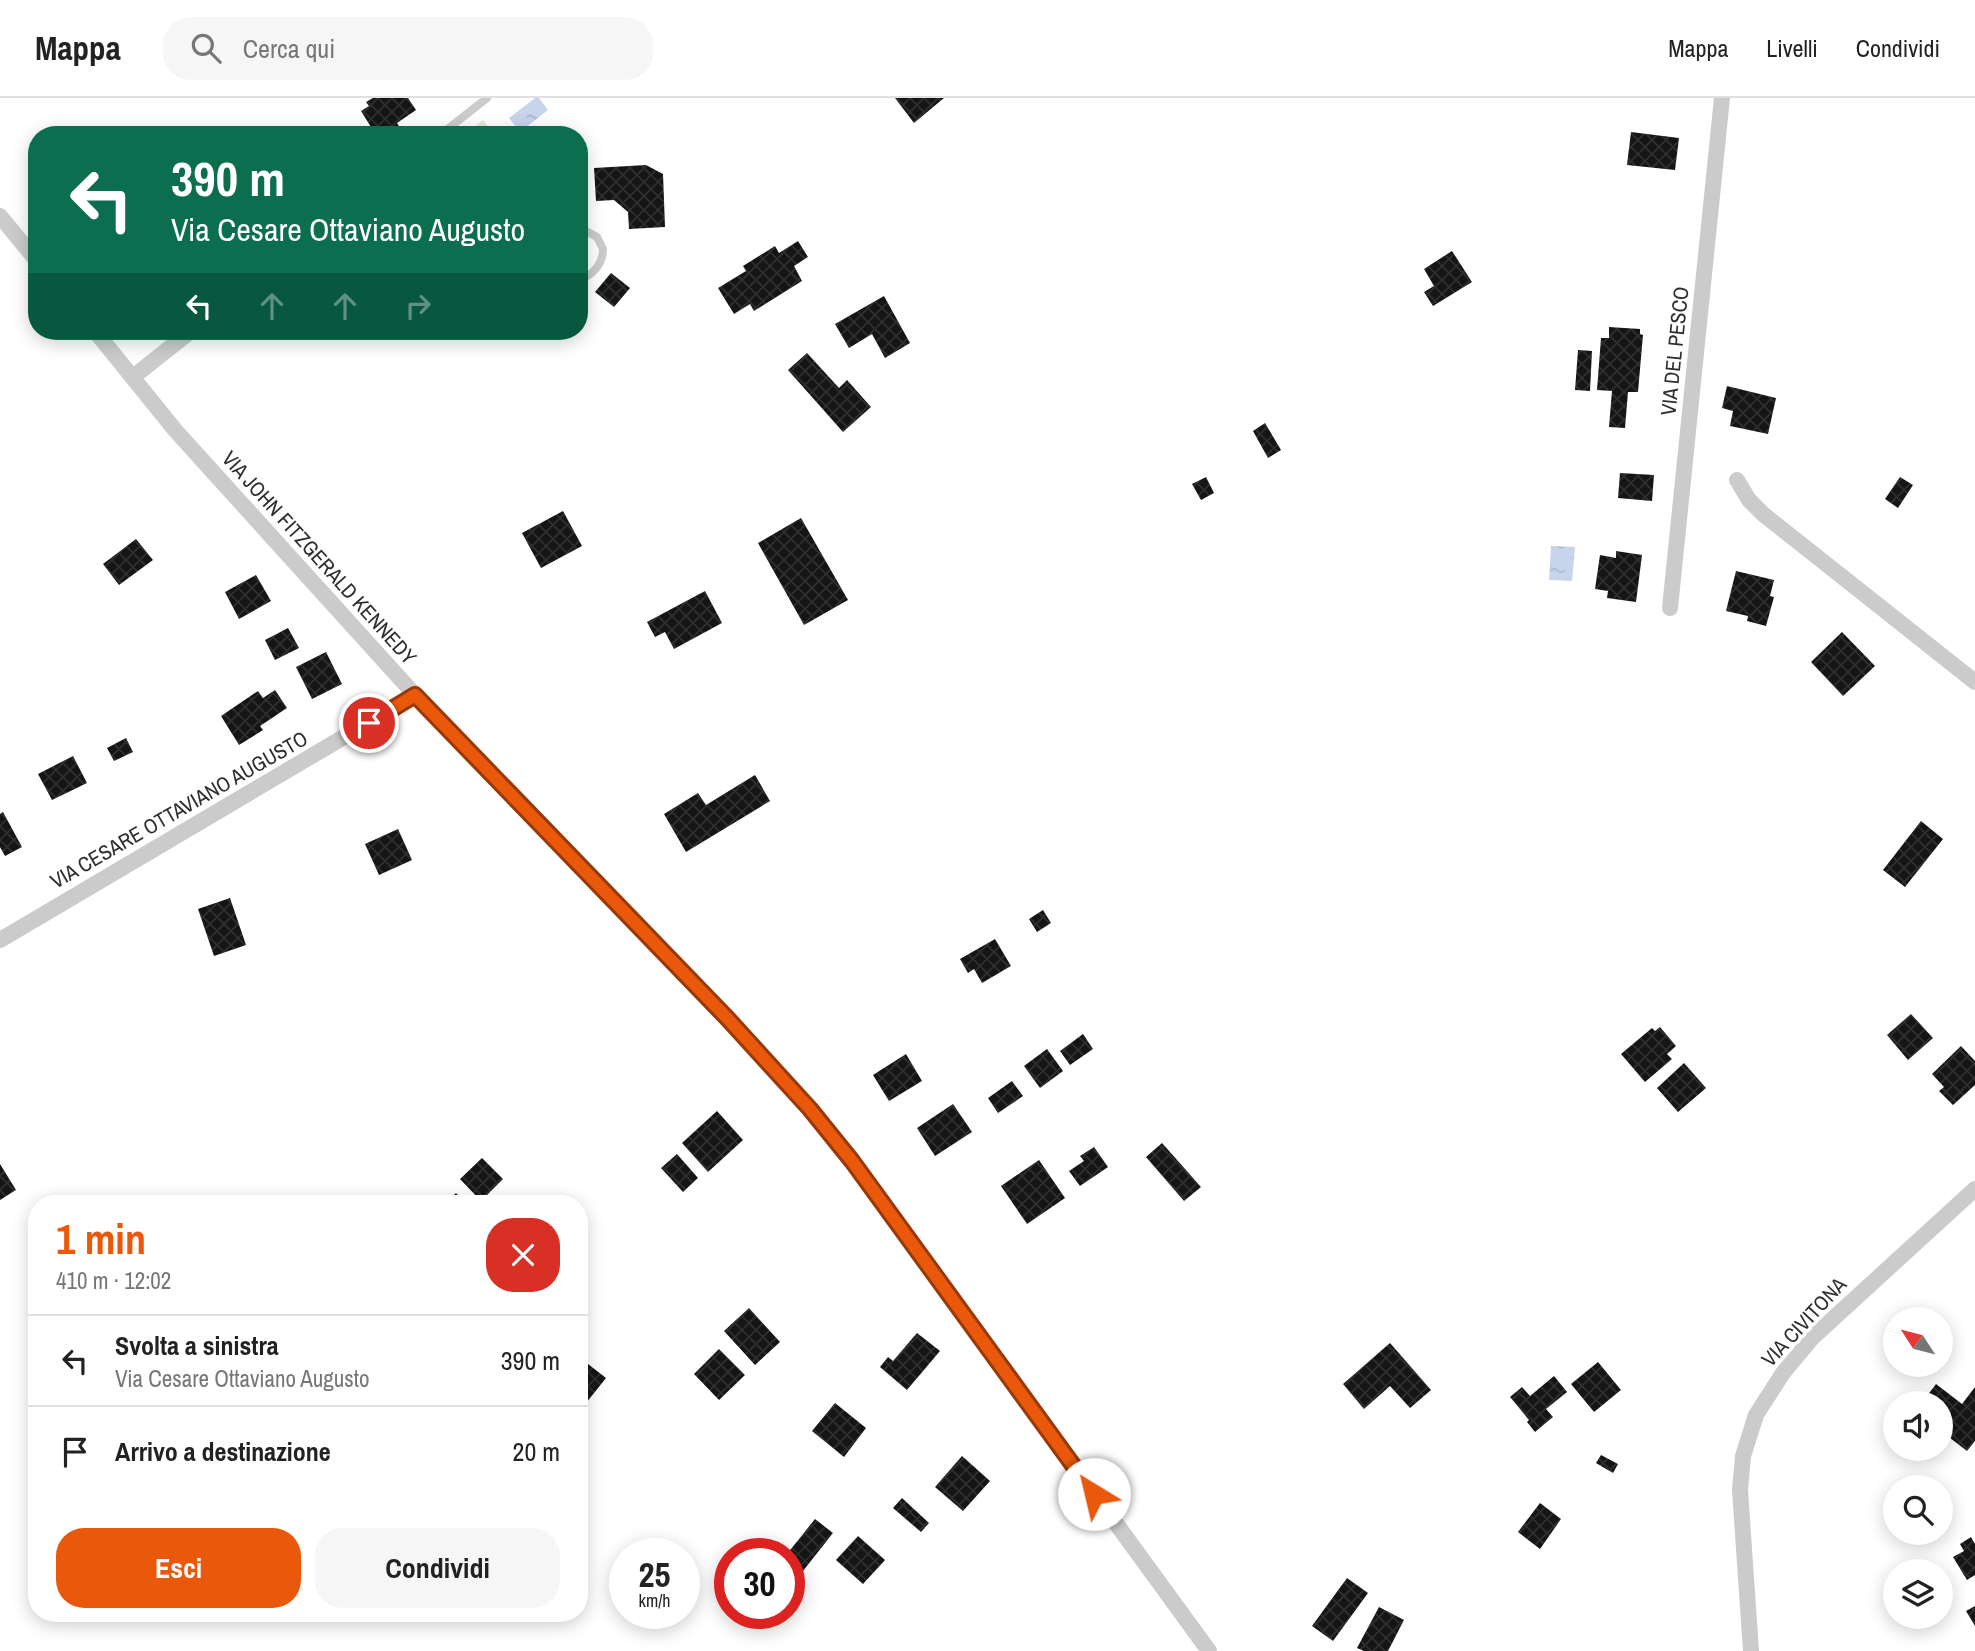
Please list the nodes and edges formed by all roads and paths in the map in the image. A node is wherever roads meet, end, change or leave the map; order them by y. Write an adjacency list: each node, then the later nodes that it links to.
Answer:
1 (487, 98): 3 (lane)
2 (1722, 98): 12 (street, VIA DEL PESCO)
3 (451, 126)
4 (0, 216): 6 (street)
5 (588, 232): 7 (lane)
6 (28, 250)
7 (588, 275)
8 (103, 340): 10 (street, VIA JOHN FITZGERALD KENNEDY)
9 (179, 340): 10 (street)
10 (133, 376): 14 (street, VIA JOHN FITZGERALD KENNEDY)
11 (1737, 480): 13 (street)
12 (1670, 608)
13 (1975, 682)
14 (415, 695): 15 (street, VIA CESARE OTTAVIANO AUGUSTO); 17 (street, VIA JOHN FITZGERALD KENNEDY)
15 (0, 940)
16 (1975, 1189): 18 (street, VIA CIVITONA)
17 (1209, 1651)
18 (1751, 1651)

